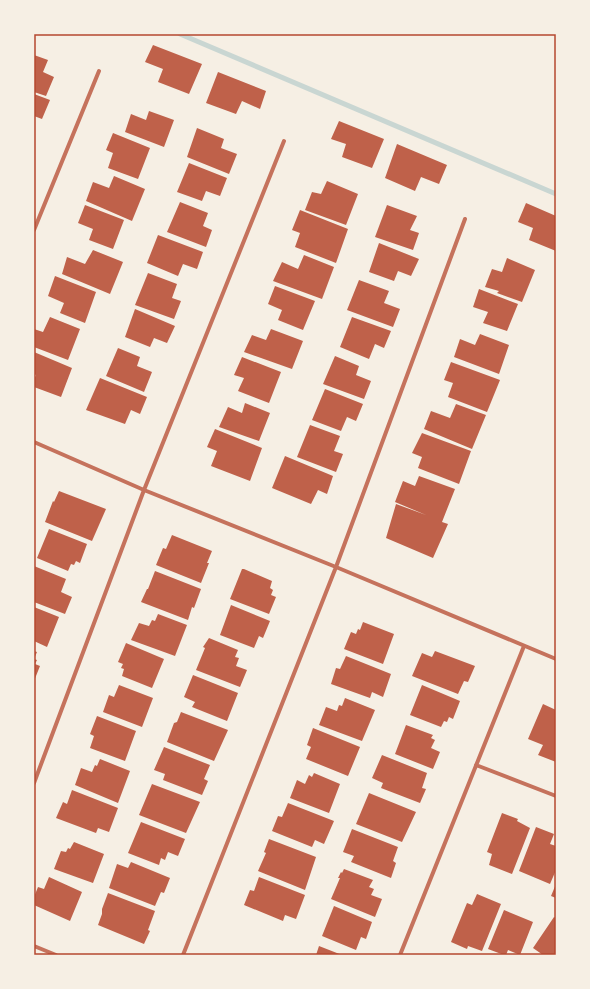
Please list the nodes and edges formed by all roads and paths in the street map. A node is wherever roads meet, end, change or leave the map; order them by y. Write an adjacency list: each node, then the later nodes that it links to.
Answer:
1 (99, 71): 4 (street)
2 (284, 141): 6 (street)
3 (465, 219): 7 (street)
4 (34, 230)
5 (34, 442): 6 (street)
6 (144, 490): 7 (street); 11 (street)
7 (336, 567): 8 (street); 15 (street)
8 (524, 646): 9 (street); 10 (street)
9 (556, 659)
10 (476, 765): 12 (street); 16 (street)
11 (34, 784)
12 (556, 796)
13 (34, 946): 14 (street)
14 (56, 955)
15 (183, 955)
16 (400, 955)

